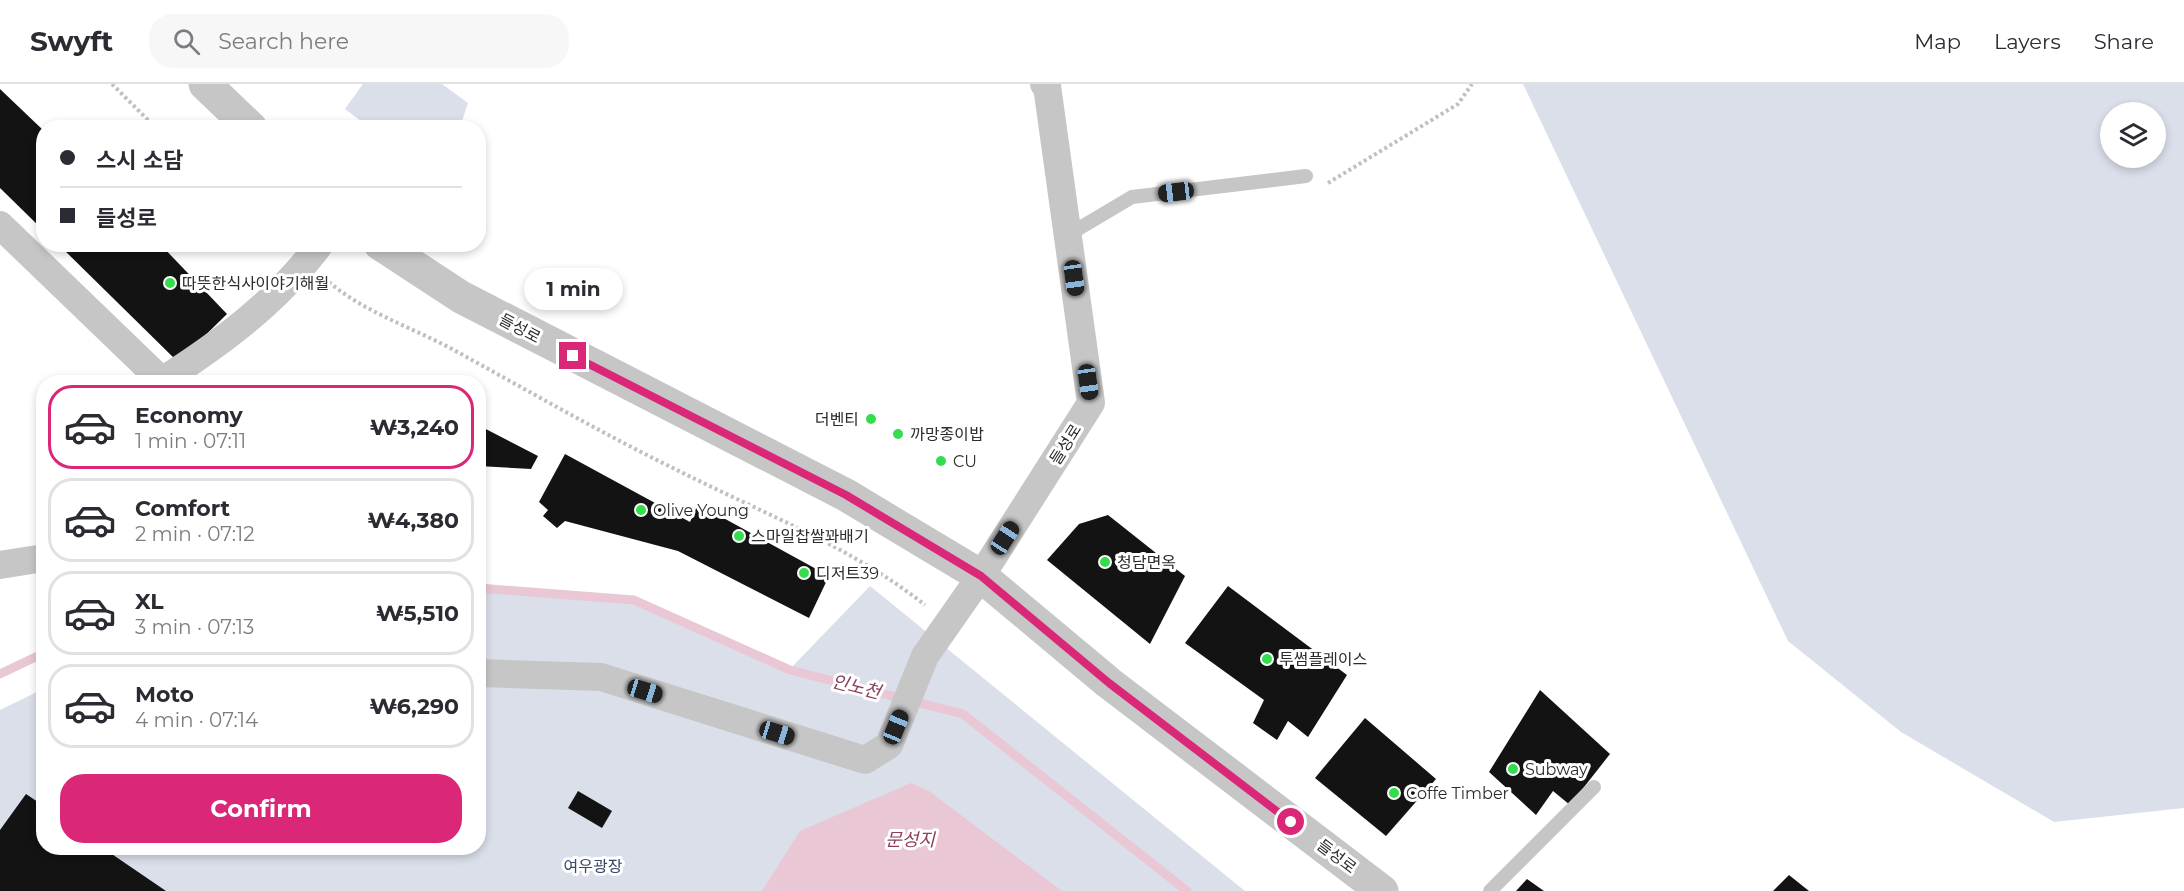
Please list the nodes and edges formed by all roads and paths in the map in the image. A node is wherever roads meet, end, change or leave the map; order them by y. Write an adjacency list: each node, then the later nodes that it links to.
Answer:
1 (112, 84): 5 (path)
2 (204, 84): 6 (street)
3 (1044, 84): 9 (street, 들성로)
4 (1472, 84): 7 (path)
5 (148, 120)
6 (242, 120)
7 (1306, 176): 9 (lane)
8 (0, 225): 13 (street)
9 (1068, 236): 17 (street, 들성로)
10 (314, 252): 14 (street)
11 (392, 252): 17 (street, 들성로)
12 (328, 281): 18 (path)
13 (154, 375)
14 (171, 375)
15 (36, 559): 16 (street)
16 (0, 565)
17 (981, 576): 19 (street); 21 (street, 들성로)
18 (900, 585)
19 (486, 673)
20 (1594, 787): 22 (lane)
21 (1382, 891)
22 (1490, 891)

